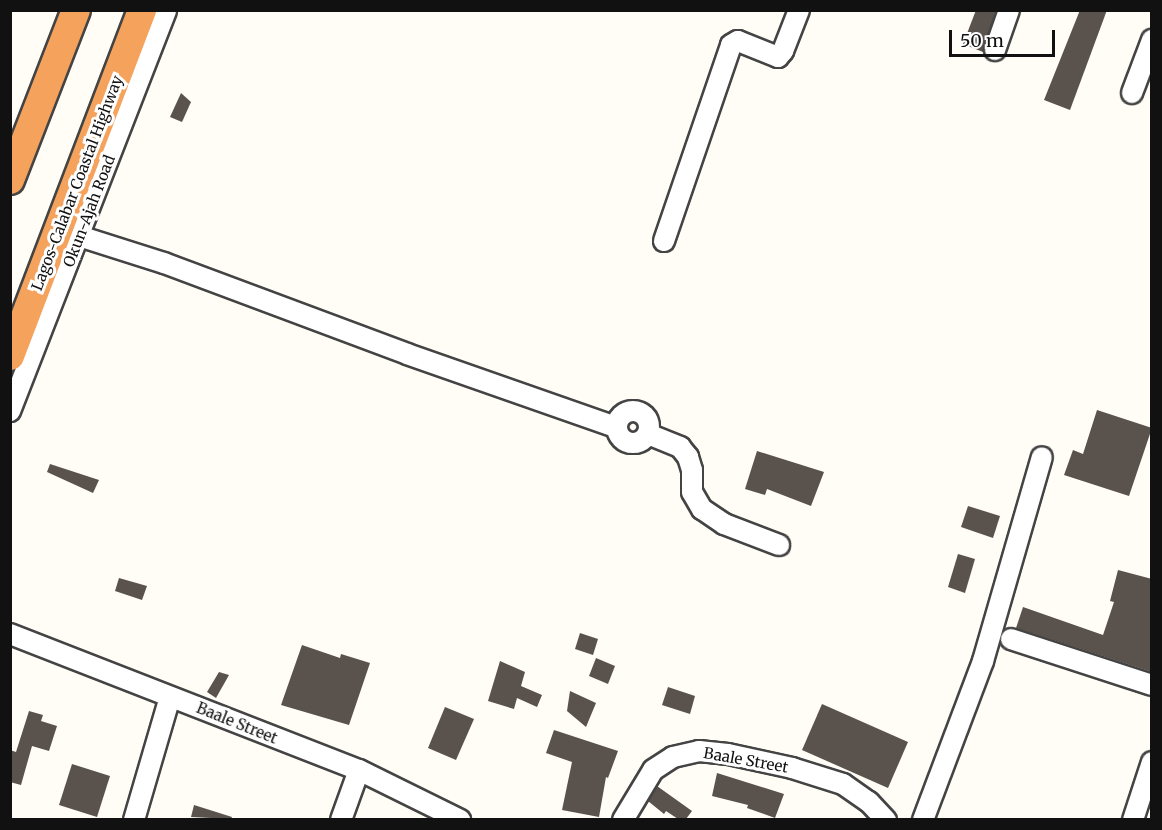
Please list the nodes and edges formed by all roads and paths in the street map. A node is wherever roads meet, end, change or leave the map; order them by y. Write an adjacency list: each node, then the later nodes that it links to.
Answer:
1 (76, 10): 9 (highway)
2 (142, 10): 12 (highway, Lagos-Calabar Coastal Highway)
3 (166, 10): 10 (street, Okun-Ajah Road)
4 (799, 10): 11 (street)
5 (1009, 10): 7 (street)
6 (1150, 48): 8 (street)
7 (995, 50)
8 (1132, 93)
9 (10, 180)
10 (80, 236): 13 (street, Okun-Ajah Road); 15 (street)
11 (664, 241)
12 (10, 356)
13 (10, 411)
14 (1042, 457): 27 (street)
15 (779, 545)
16 (10, 634): 19 (street, Baale Street)
17 (1011, 639): 18 (street)
18 (1152, 685)
19 (170, 696): 21 (street, Baale Street); 22 (street)
20 (1152, 762): 28 (street)
21 (358, 770): 23 (street); 24 (street, Baale Street)
22 (134, 819)
23 (341, 819)
24 (460, 819)
25 (623, 819): 26 (street, Baale Street)
26 (886, 819)
27 (923, 819)
28 (1133, 819)

